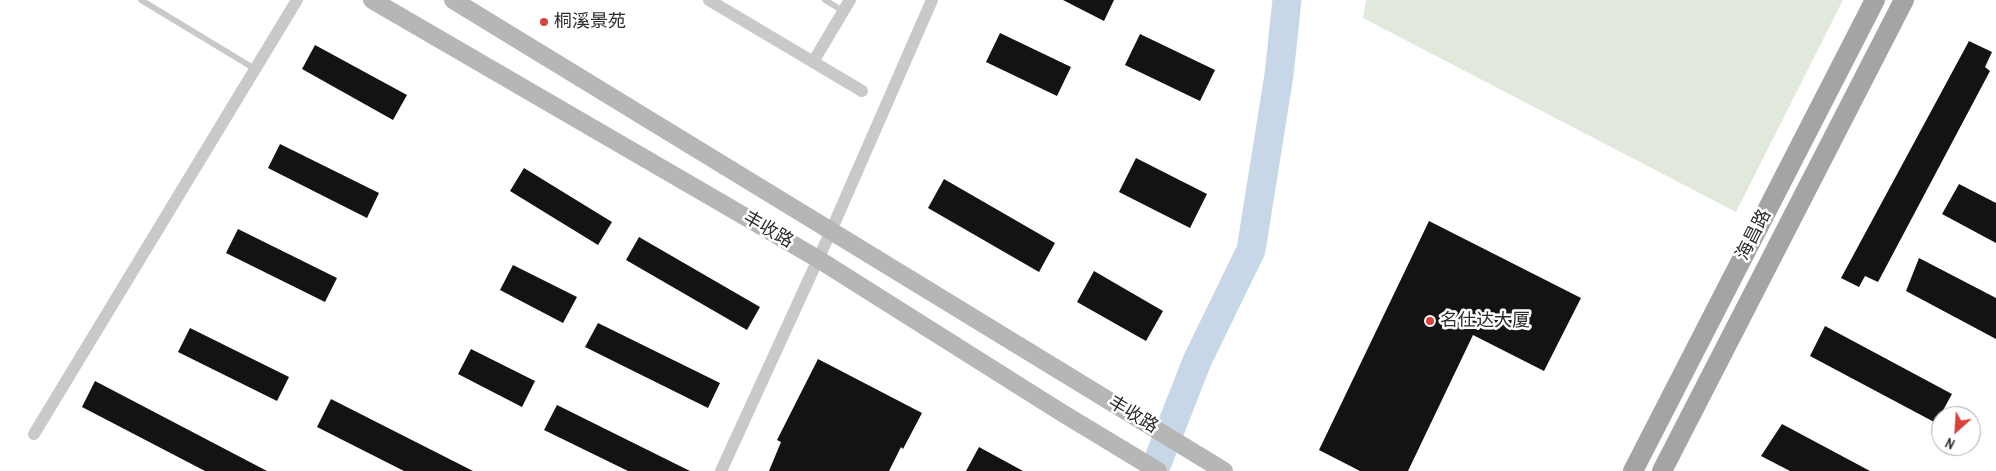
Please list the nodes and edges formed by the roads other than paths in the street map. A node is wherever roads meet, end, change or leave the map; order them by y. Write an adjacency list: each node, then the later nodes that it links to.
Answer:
1 (141, 0): 12 (lane)
2 (297, 0): 12 (street)
3 (372, 0): 15 (main road, 丰收路)
4 (453, 0): 14 (main road, 丰收路)
5 (709, 0): 11 (street)
6 (825, 0): 10 (lane)
7 (932, 0): 14 (street)
8 (1875, 0): 20 (main road, 海昌路)
9 (1904, 0): 21 (main road, 海昌路)
10 (847, 6): 11 (street)
11 (813, 62): 13 (street)
12 (255, 69): 16 (street)
13 (862, 91)
14 (830, 230): 15 (street); 17 (main road, 丰收路)
15 (818, 258): 18 (street); 19 (main road, 丰收路)
16 (34, 434)
17 (1221, 470)
18 (722, 471)
19 (1158, 471)
20 (1633, 471)
21 (1662, 471)

